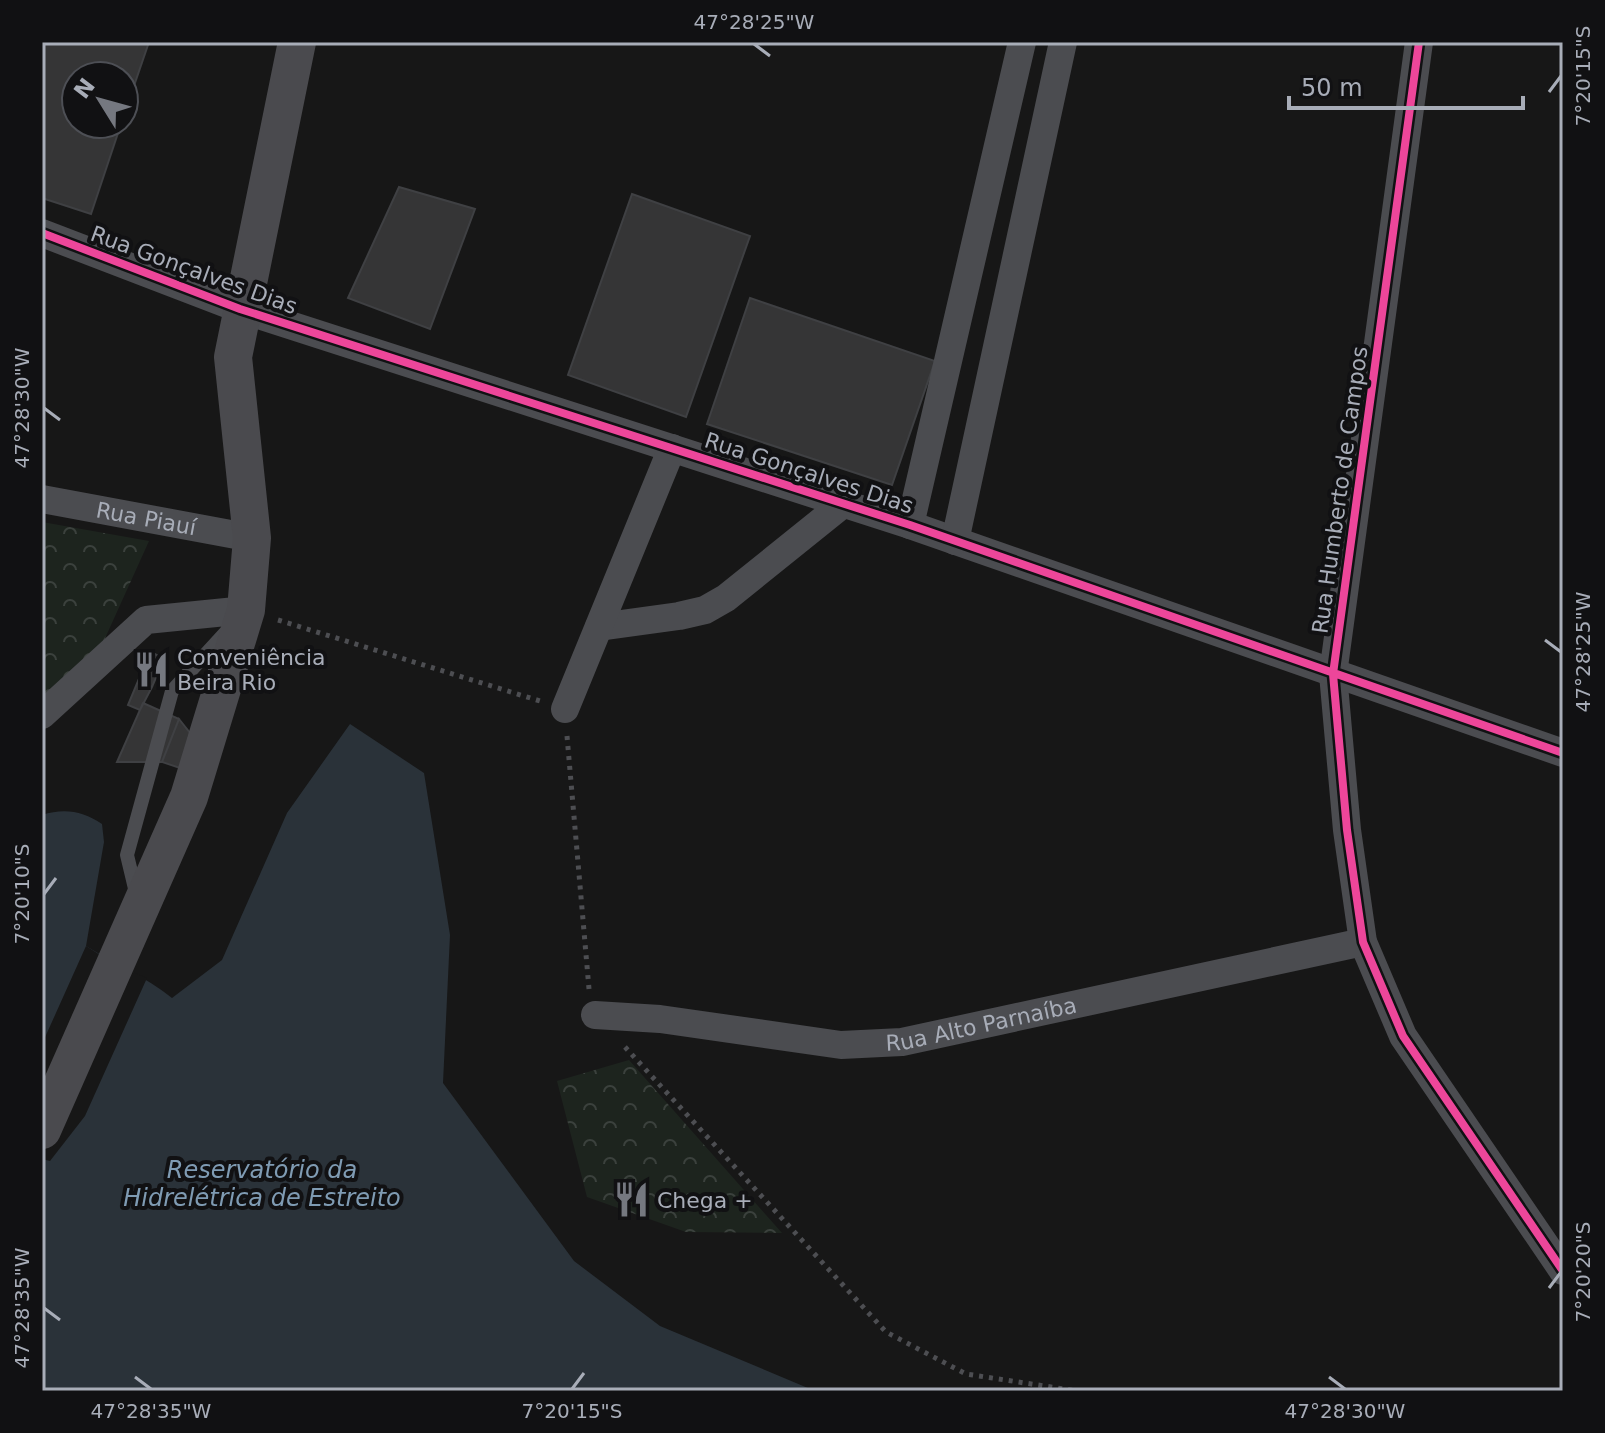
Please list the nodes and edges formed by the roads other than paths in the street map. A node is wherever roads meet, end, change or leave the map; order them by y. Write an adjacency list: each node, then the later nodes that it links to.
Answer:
1 (297, 42): 6 (main road)
2 (1022, 42): 10 (street)
3 (1063, 42): 12 (street)
4 (1419, 42): 15 (street, Rua Humberto de Campos)
5 (42, 233): 6 (street, Rua Gonçalves Dias)
6 (240, 309): 7 (street, Rua Gonçalves Dias); 11 (main road)
7 (672, 448): 9 (street, Rua Gonçalves Dias); 14 (street)
8 (42, 499): 11 (street, Rua Piauí)
9 (844, 503): 10 (street, Rua Gonçalves Dias); 14 (street)
10 (910, 525): 12 (street, Rua Gonçalves Dias)
11 (252, 538): 13 (main road)
12 (955, 541): 15 (street, Rua Gonçalves Dias)
13 (246, 610): 17 (street); 21 (main road)
14 (599, 627): 16 (street)
15 (1333, 674): 18 (street, Rua Gonçalves Dias); 19 (street, Rua Humberto de Campos)
16 (565, 709)
17 (42, 715)
18 (1563, 753)
19 (1363, 942): 20 (street, Rua Alto Parnaíba); 22 (street, Rua Humberto de Campos)
20 (595, 1015)
21 (42, 1130)
22 (1563, 1271)

